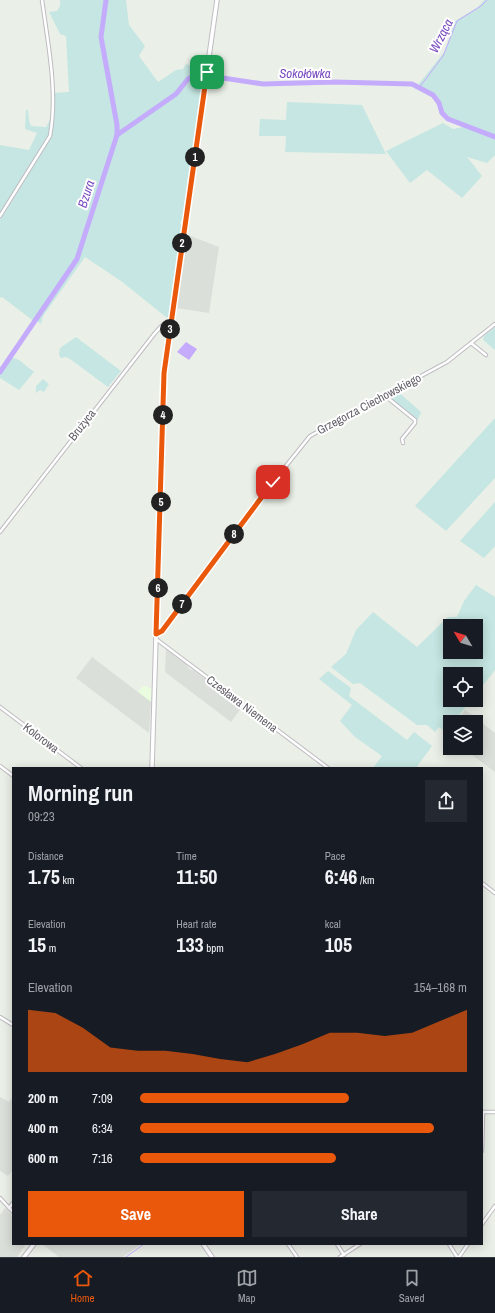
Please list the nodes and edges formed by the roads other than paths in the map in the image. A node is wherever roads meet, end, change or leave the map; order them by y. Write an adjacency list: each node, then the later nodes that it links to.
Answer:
1 (42, 0): 3 (street)
2 (217, 0): 4 (main road)
3 (0, 216)
4 (169, 322): 10 (street, Brużyca); 11 (main road)
5 (495, 324): 6 (street, Grzegorza Ciechowskiego)
6 (471, 343): 7 (street); 8 (street, Grzegorza Ciechowskiego)
7 (486, 354)
8 (384, 395): 9 (street); 11 (street, Grzegorza Ciechowskiego)
9 (403, 443)
10 (0, 532)
11 (156, 634): 12 (main road)
12 (156, 639): 16 (main road); 17 (street, Czesława Niemena)
13 (0, 707): 15 (street, Kolorowa)
14 (0, 766): 18 (street)
15 (80, 767)
16 (152, 767)
17 (327, 767)
18 (12, 775)
19 (483, 884): 20 (street)
20 (495, 893)
21 (0, 1017): 22 (street)
22 (12, 1024)
23 (483, 1112): 24 (street)
24 (495, 1112)
25 (0, 1198): 28 (street)
26 (12, 1204): 28 (street)
27 (495, 1206): 30 (street)
28 (9, 1208): 29 (street)
29 (12, 1211)
30 (483, 1223)
31 (33, 1245): 39 (main road)
32 (204, 1245): 40 (main road)
33 (289, 1245): 41 (street)
34 (338, 1245): 38 (street)
35 (359, 1245): 38 (street)
36 (450, 1245): 43 (street)
37 (467, 1245): 43 (street)
38 (344, 1255): 42 (street)
39 (24, 1257)
40 (212, 1257)
41 (297, 1257)
42 (340, 1257)
43 (458, 1257)

